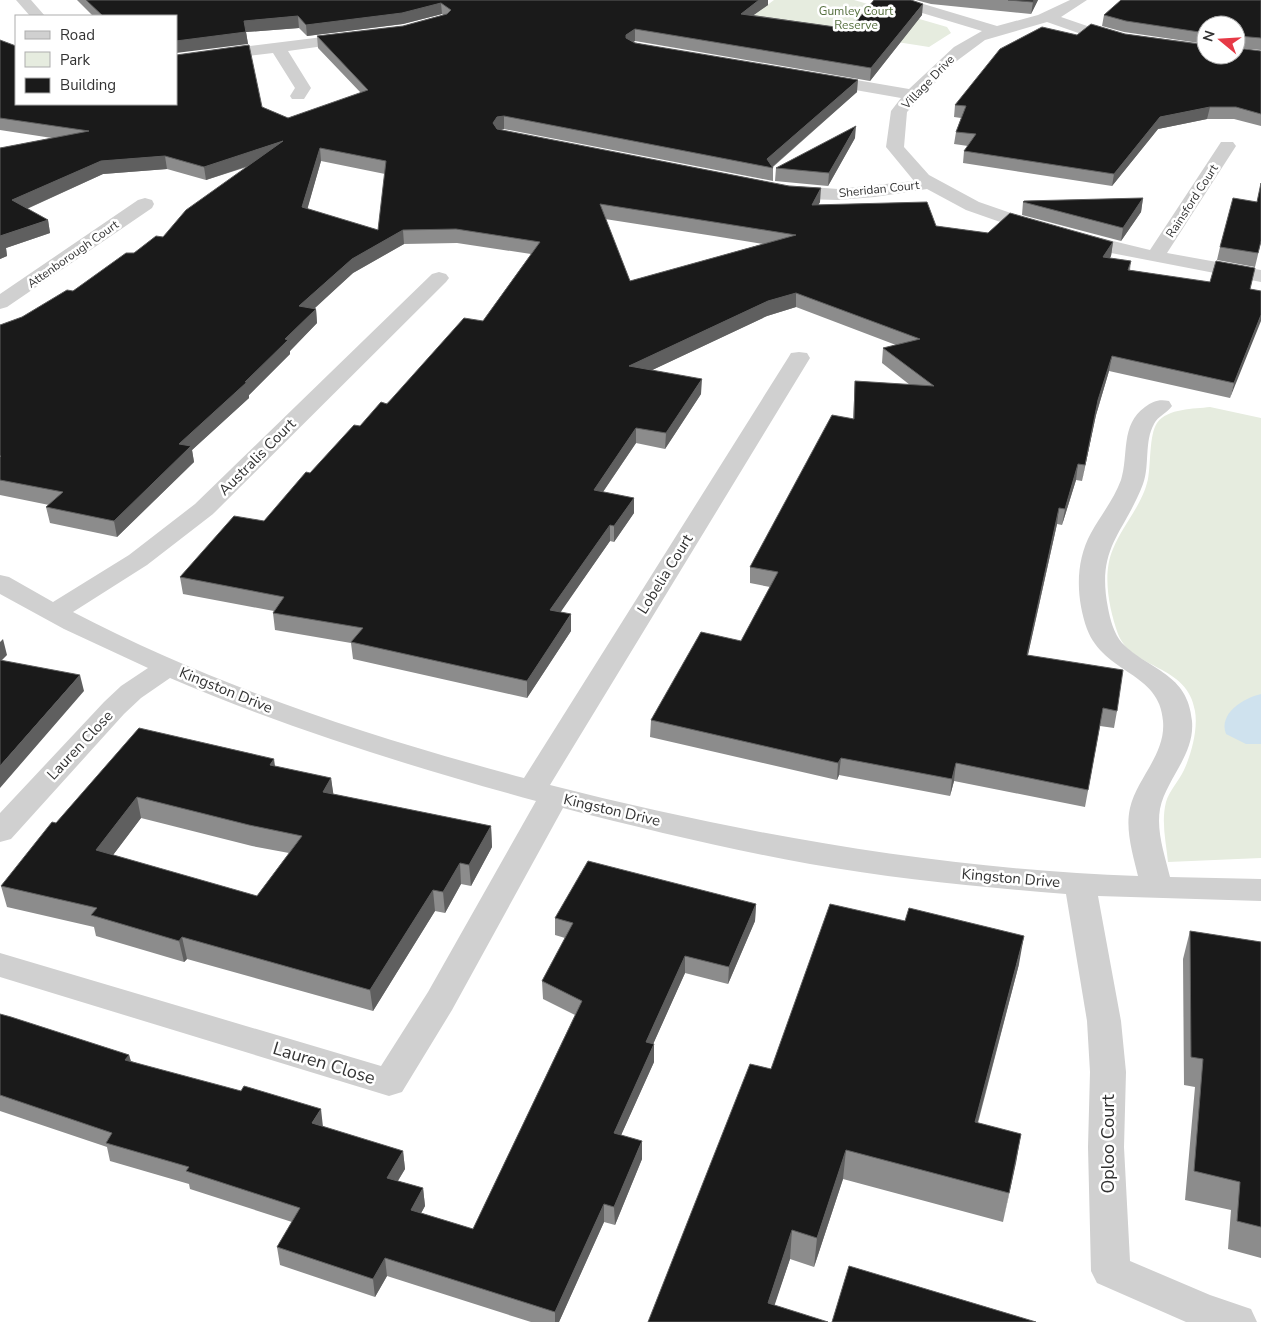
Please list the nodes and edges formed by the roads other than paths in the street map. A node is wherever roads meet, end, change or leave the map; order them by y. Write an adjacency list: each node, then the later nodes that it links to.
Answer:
1 (23, 0): 4 (street)
2 (894, 0): 6 (street)
3 (1080, 0): 5 (street, Village Drive)
4 (37, 15)
5 (1045, 16): 6 (street, Village Drive); 8 (street)
6 (998, 31): 12 (street, Village Drive)
7 (374, 35): 9 (street)
8 (1135, 42)
9 (278, 48): 10 (street); 13 (street)
10 (178, 60)
11 (808, 77): 12 (street)
12 (913, 95): 15 (street, Village Drive)
13 (298, 96)
14 (1227, 146): 18 (street, Rainsford Court)
15 (930, 184): 16 (street, Sheridan Court); 18 (street, Village Drive)
16 (763, 188)
17 (144, 204): 21 (street, Attenborough Court)
18 (1156, 256): 19 (street, Village Drive)
19 (1261, 276)
20 (439, 278): 25 (street, Australis Court)
21 (0, 303)
22 (799, 358): 27 (street, Lobelia Court)
23 (1160, 406): 30 (street)
24 (0, 582): 25 (street, Kingston Drive)
25 (55, 612): 26 (street, Kingston Drive)
26 (168, 667): 27 (street, Kingston Drive); 28 (street, Lauren Close)
27 (543, 793): 29 (street, Kingston Drive); 32 (street, Lauren Close)
28 (0, 832)
29 (1080, 884): 30 (street, Kingston Drive); 33 (street, Oploo Court)
30 (1156, 886): 31 (street, Kingston Drive)
31 (1261, 890)
32 (0, 966)
33 (1237, 1322)

